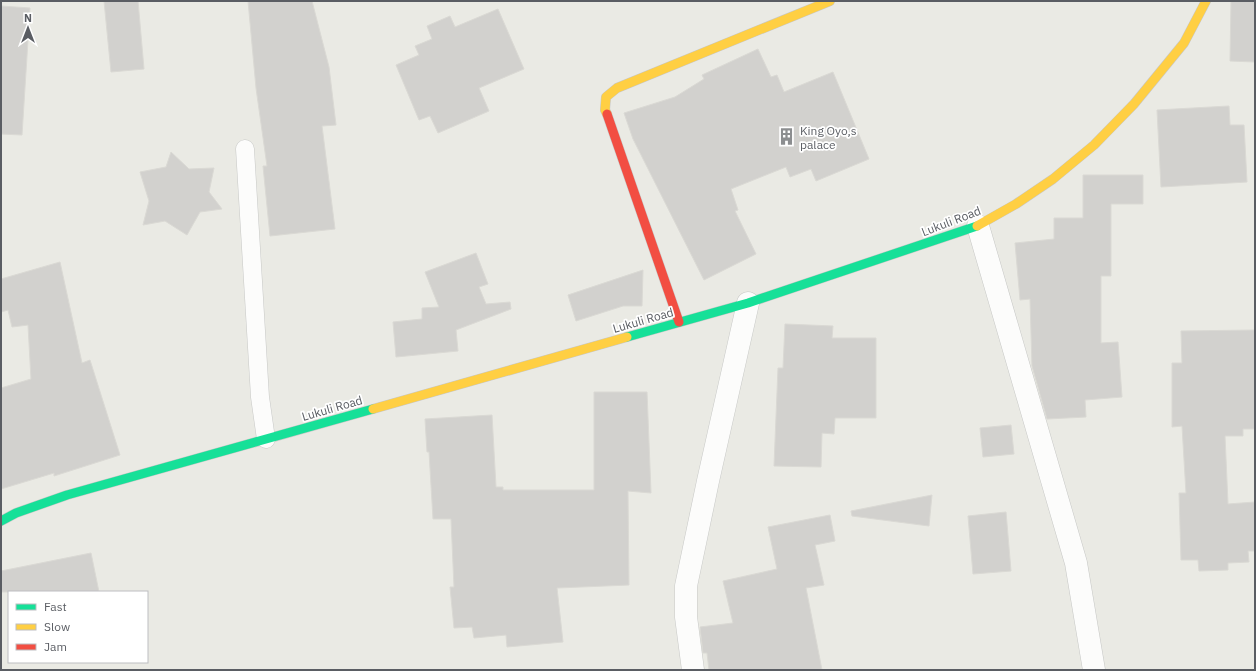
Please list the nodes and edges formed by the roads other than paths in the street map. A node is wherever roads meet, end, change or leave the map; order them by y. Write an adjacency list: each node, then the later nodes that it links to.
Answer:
1 (830, 1): 6 (street)
2 (1206, 1): 4 (street, Lukuli Road)
3 (245, 149): 7 (lane)
4 (978, 226): 5 (street, Lukuli Road); 10 (street)
5 (748, 302): 6 (street, Lukuli Road); 9 (street)
6 (679, 322): 7 (street, Lukuli Road)
7 (266, 439): 8 (street, Lukuli Road)
8 (1, 521)
9 (693, 670)
10 (1094, 670)

